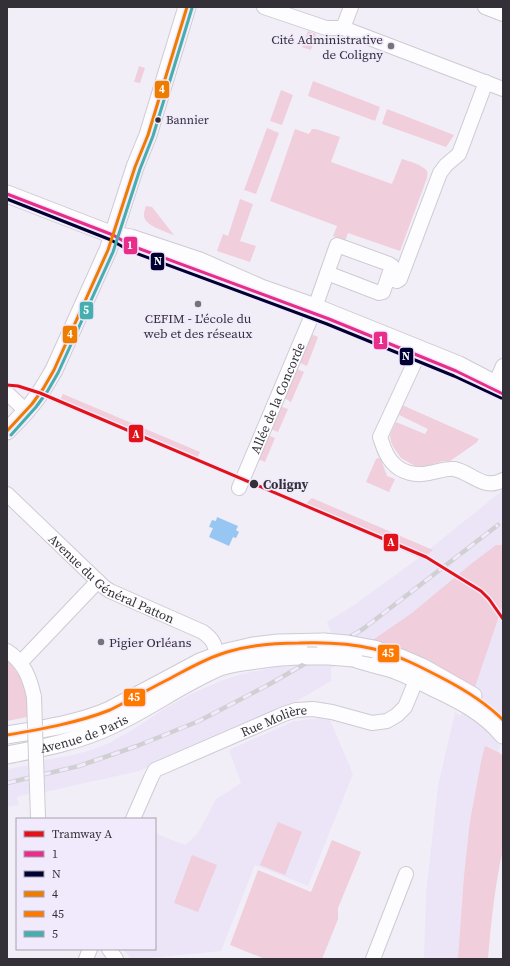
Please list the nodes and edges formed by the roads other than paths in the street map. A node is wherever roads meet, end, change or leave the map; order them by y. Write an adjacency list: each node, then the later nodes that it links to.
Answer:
1 (187, 7): 10 (main road)
2 (264, 7): 6 (street)
3 (351, 7): 6 (street)
4 (485, 7): 5 (street)
5 (503, 14)
6 (343, 28): 7 (street)
7 (486, 82): 8 (street); 12 (street)
8 (503, 89)
9 (7, 194): 10 (main road)
10 (114, 235): 13 (main road); 18 (main road)
11 (327, 273): 12 (street); 12 (street); 13 (street)
12 (388, 278)
13 (314, 310): 14 (main road); 16 (main road); 21 (street, Allée de la Concorde)
14 (418, 355): 16 (main road); 20 (street)
15 (503, 366): 16 (street)
16 (498, 388)
17 (7, 393): 18 (street)
18 (26, 411): 19 (main road)
19 (7, 431)
20 (503, 480)
21 (239, 488)
22 (7, 494): 23 (street, Avenue du Général Patton)
23 (98, 581): 25 (street, Avenue du Général Patton); 26 (street)
24 (7, 651): 26 (street)
25 (219, 661): 27 (main road, Avenue de Paris, bridge); 27 (main road, Avenue de Paris, bridge); 29 (main road, Avenue de Paris); 30 (main road, Avenue de Paris)
26 (20, 662): 31 (street, bridge)
27 (419, 673): 28 (main road, Avenue de Paris); 32 (street, Rue Molière)
28 (501, 725)
29 (7, 735)
30 (7, 755)
31 (38, 818)
32 (134, 818)
33 (406, 874): 36 (street)
34 (110, 950): 35 (street)
35 (116, 959)
36 (374, 959)

